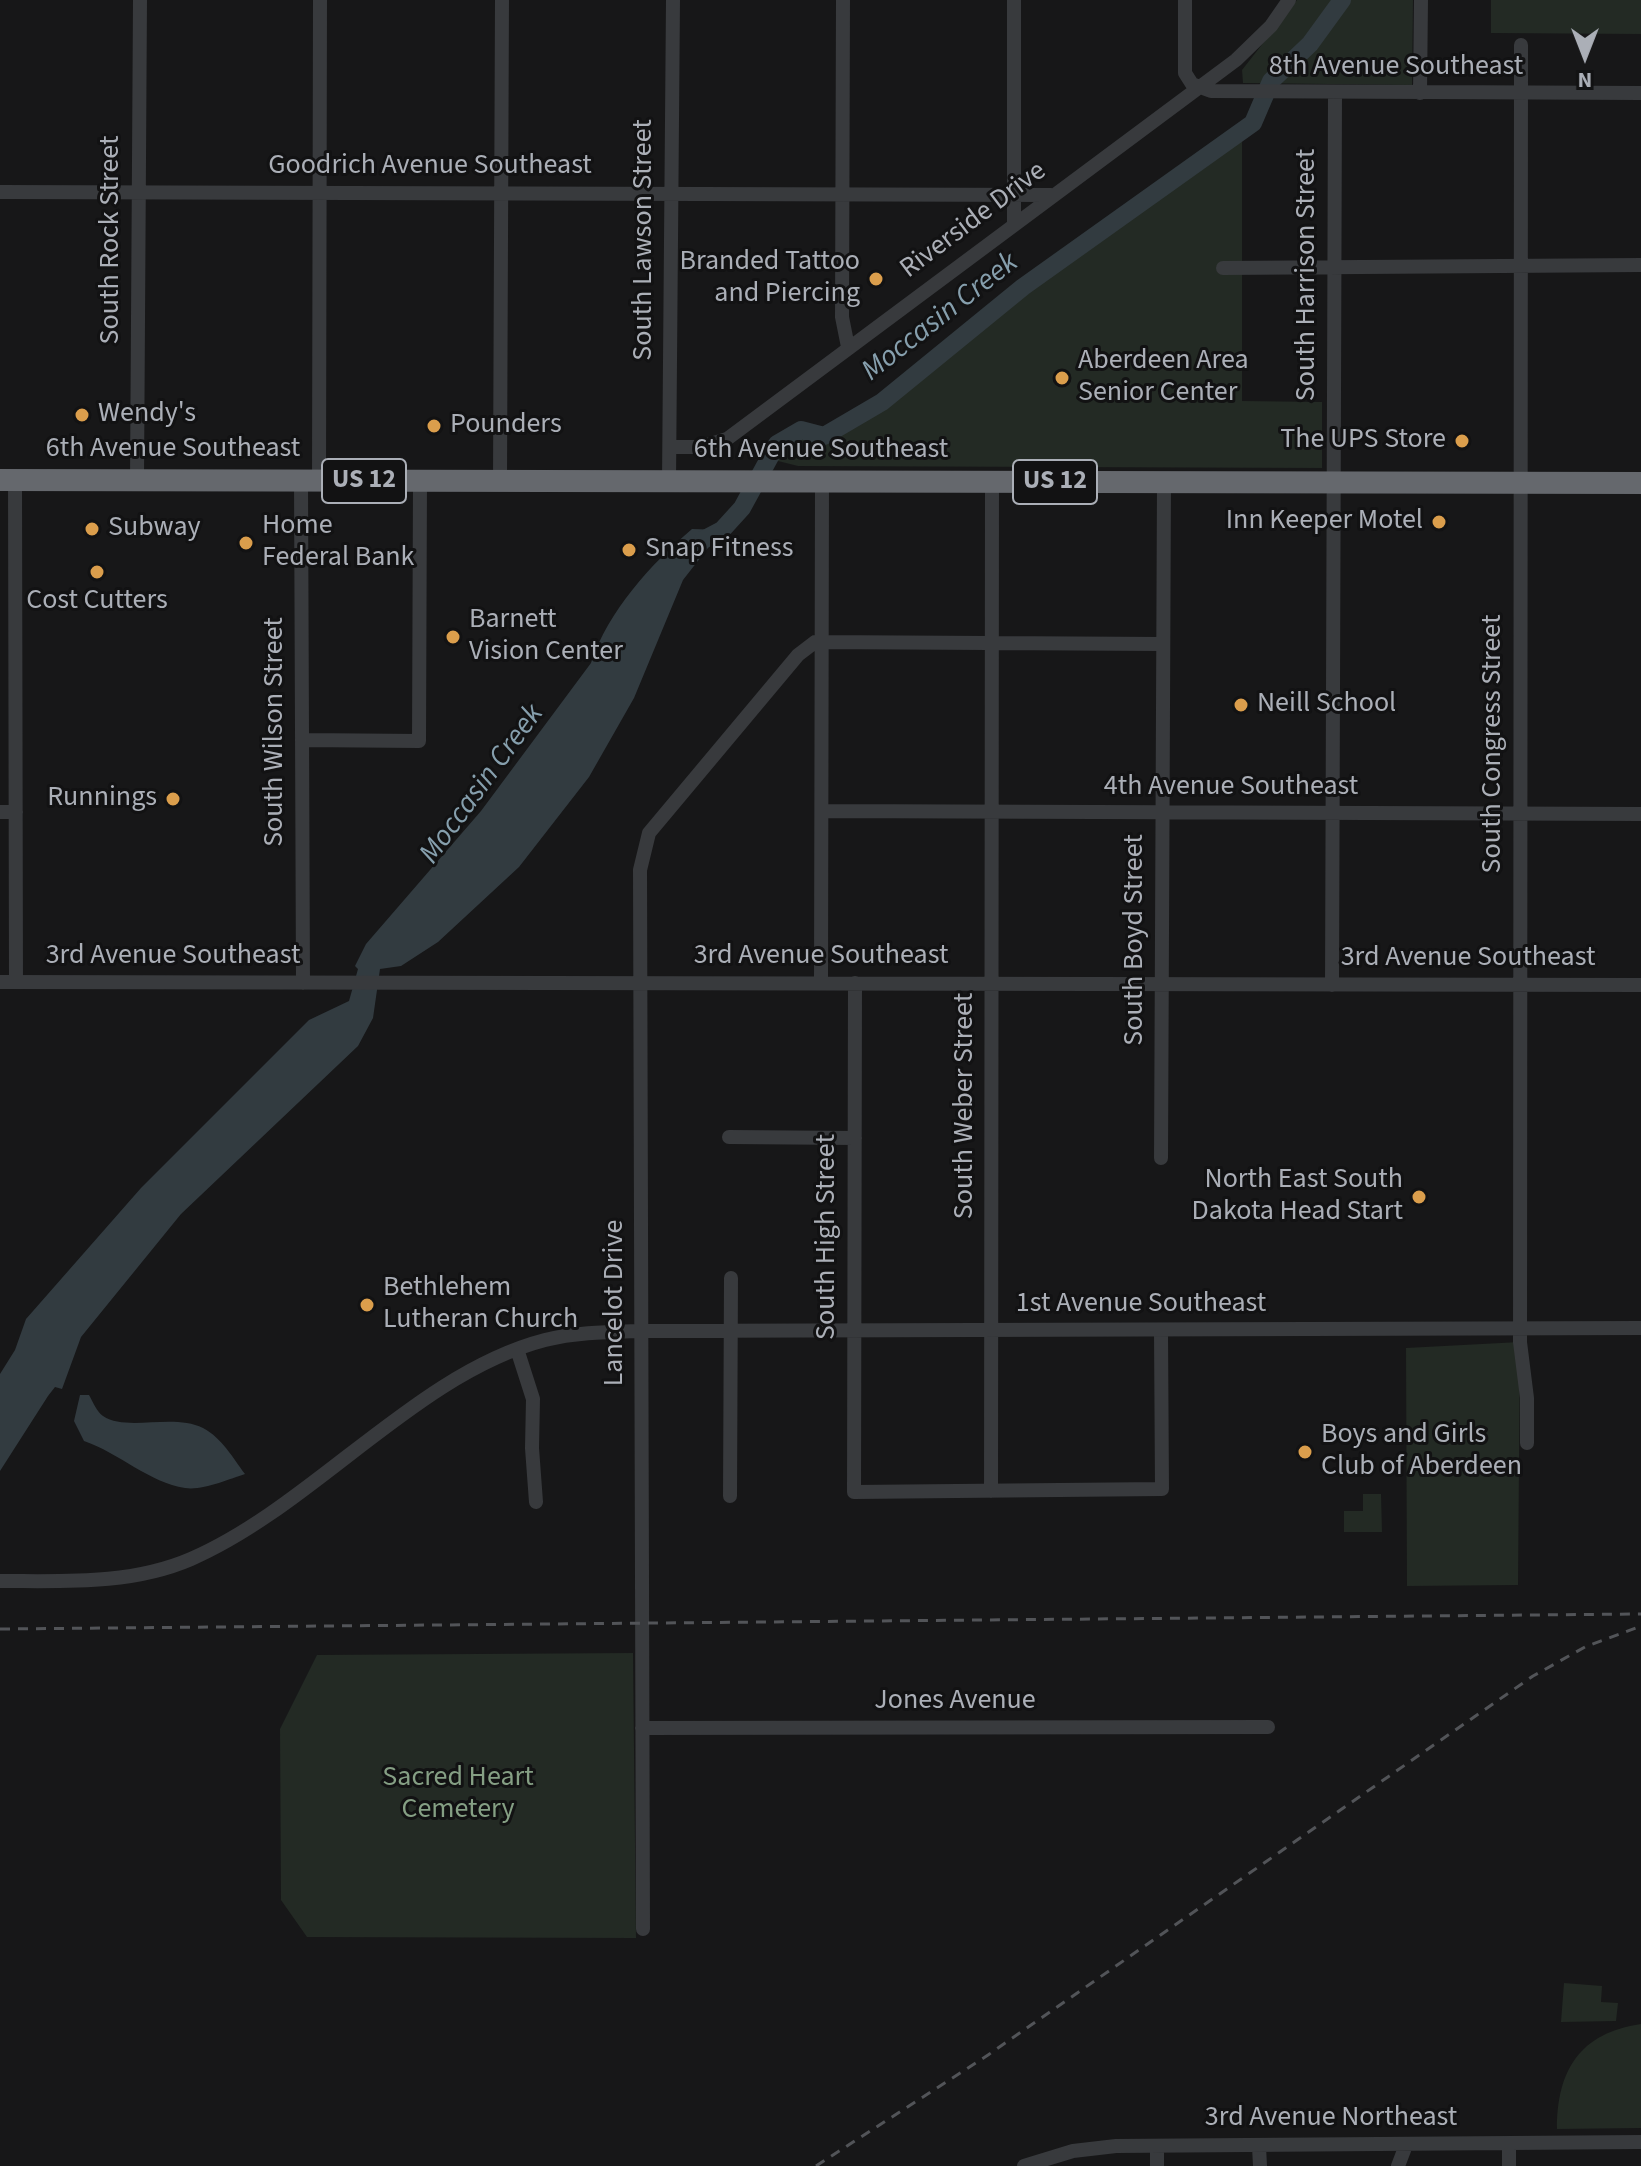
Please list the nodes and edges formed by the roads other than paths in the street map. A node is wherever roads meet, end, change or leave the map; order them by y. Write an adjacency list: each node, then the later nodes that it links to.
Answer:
1 (140, 0): 17 (street, South Rock Street)
2 (320, 0): 18 (street, South Wilson Street)
3 (502, 0): 19 (street)
4 (673, 0): 20 (street, South Lawson Street)
5 (843, 0): 21 (street)
6 (1014, 0): 22 (street)
7 (1185, 0): 11 (street)
8 (1289, 0): 11 (street, Riverside Drive)
9 (1421, 0): 12 (street)
10 (1521, 45): 13 (street, South Congress Street)
11 (1199, 88): 15 (street, 8th Avenue Southeast); 23 (street, Riverside Drive)
12 (1420, 93): 13 (street, 8th Avenue Southeast); 15 (street, 8th Avenue Southeast)
13 (1521, 93): 14 (street, 8th Avenue Southeast); 26 (street, South Congress Street)
14 (1641, 93)
15 (1335, 94): 25 (street, South Harrison Street)
16 (0, 192): 17 (street, Goodrich Avenue Southeast)
17 (138, 192): 18 (street, Goodrich Avenue Southeast); 32 (street, South Rock Street)
18 (320, 193): 19 (street, Goodrich Avenue Southeast); 33 (street, South Wilson Street)
19 (501, 193): 20 (street, Goodrich Avenue Southeast); 34 (street)
20 (671, 194): 21 (street, Goodrich Avenue Southeast); 30 (street, South Lawson Street)
21 (842, 194): 22 (street, Goodrich Avenue Southeast); 29 (street)
22 (1014, 195): 23 (street, Goodrich Avenue Southeast); 24 (street)
23 (1051, 195): 24 (street, Riverside Drive)
24 (1014, 223): 29 (street, Riverside Drive)
25 (1333, 265): 26 (street); 28 (street); 38 (street, South Harrison Street)
26 (1521, 265): 27 (street); 41 (street, South Congress Street)
27 (1641, 265)
28 (1223, 268)
29 (848, 347): 30 (street, Riverside Drive)
30 (670, 447): 36 (street, South Lawson Street)
31 (8, 480): 32 (highway, 6th Avenue Southeast / US 12); 49 (street)
32 (137, 480): 33 (highway, 6th Avenue Southeast / US 12)
33 (310, 480): 35 (highway, 6th Avenue Southeast / US 12); 46 (street, South Wilson Street)
34 (500, 480): 35 (highway, 6th Avenue Southeast / US 12); 36 (highway, 6th Avenue Southeast / US 12)
35 (420, 481): 46 (street)
36 (669, 481): 39 (highway, 6th Avenue Southeast / US 12)
37 (992, 481): 39 (highway, 6th Avenue Southeast / US 12); 40 (highway, 6th Avenue Southeast / US 12); 44 (street, South Weber Street)
38 (1334, 481): 40 (highway, 6th Avenue Southeast / US 12); 41 (highway, 6th Avenue Southeast / US 12); 53 (street, South Harrison Street)
39 (822, 482): 43 (street)
40 (1164, 482): 45 (street, South Boyd Street)
41 (1520, 482): 42 (highway, 6th Avenue Southeast / US 12); 51 (street, South Congress Street)
42 (1641, 483)
43 (822, 641): 44 (street); 47 (street); 57 (street, Lancelot Drive)
44 (993, 642): 45 (street); 50 (street, South Weber Street)
45 (1162, 644): 52 (street, South Boyd Street)
46 (302, 740): 59 (street, South Wilson Street)
47 (822, 811): 50 (street, 4th Avenue Southeast); 58 (street)
48 (0, 812): 49 (street)
49 (16, 812): 56 (street)
50 (992, 812): 52 (street, 4th Avenue Southeast); 61 (street, South Weber Street)
51 (1520, 813): 53 (street, 4th Avenue Southeast); 54 (street, 4th Avenue Southeast); 64 (street, South Congress Street)
52 (1162, 814): 53 (street, 4th Avenue Southeast); 62 (street, South Boyd Street)
53 (1333, 814): 63 (street, South Harrison Street)
54 (1641, 814)
55 (0, 982): 56 (street, 3rd Avenue Southeast)
56 (16, 982): 59 (street, 3rd Avenue Southeast)
57 (640, 982): 58 (street, 3rd Avenue Southeast); 59 (street, 3rd Avenue Southeast); 72 (street, Lancelot Drive)
58 (821, 982): 60 (street, 3rd Avenue Southeast)
59 (303, 983)
60 (855, 983): 61 (street, 3rd Avenue Southeast); 67 (street, South High Street)
61 (992, 983): 62 (street, 3rd Avenue Southeast); 75 (street, South Weber Street)
62 (1162, 984): 63 (street, 3rd Avenue Southeast); 68 (street, South Boyd Street)
63 (1332, 985): 64 (street, 3rd Avenue Southeast)
64 (1519, 985): 65 (street, 3rd Avenue Southeast); 71 (street, South Congress Street)
65 (1641, 985)
66 (729, 1137): 67 (street)
67 (855, 1138): 74 (street, South High Street)
68 (1161, 1158)
69 (731, 1278): 73 (street)
70 (1641, 1328): 71 (street, 1st Avenue Southeast)
71 (1520, 1329): 76 (street, 1st Avenue Southeast); 78 (street, South Congress Street)
72 (642, 1331): 73 (street, 1st Avenue Southeast); 77 (street, 1st Avenue Southeast); 84 (street, Lancelot Drive)
73 (731, 1331): 74 (street, 1st Avenue Southeast); 80 (street)
74 (854, 1331): 75 (street, 1st Avenue Southeast); 79 (street, South High Street)
75 (991, 1332): 76 (street, 1st Avenue Southeast); 79 (street, South Weber Street)
76 (1161, 1332): 79 (street)
77 (517, 1349): 81 (street); 82 (street, 1st Avenue Southeast)
78 (1527, 1443)
79 (991, 1491)
80 (730, 1496)
81 (536, 1502)
82 (0, 1581)
83 (1268, 1727): 84 (street, Jones Avenue)
84 (642, 1728): 85 (street, Lancelot Drive)
85 (643, 1929)
86 (1641, 2142): 87 (street, 3rd Avenue Northeast)
87 (1509, 2144): 88 (street, 3rd Avenue Northeast); 95 (street)
88 (1406, 2145): 90 (street, 3rd Avenue Northeast); 94 (street)
89 (1157, 2146): 90 (street, 3rd Avenue Northeast); 91 (street, 3rd Avenue Northeast); 92 (street)
90 (1259, 2146): 93 (street)
91 (1024, 2166)
92 (1157, 2166)
93 (1260, 2166)
94 (1398, 2166)
95 (1509, 2166)

